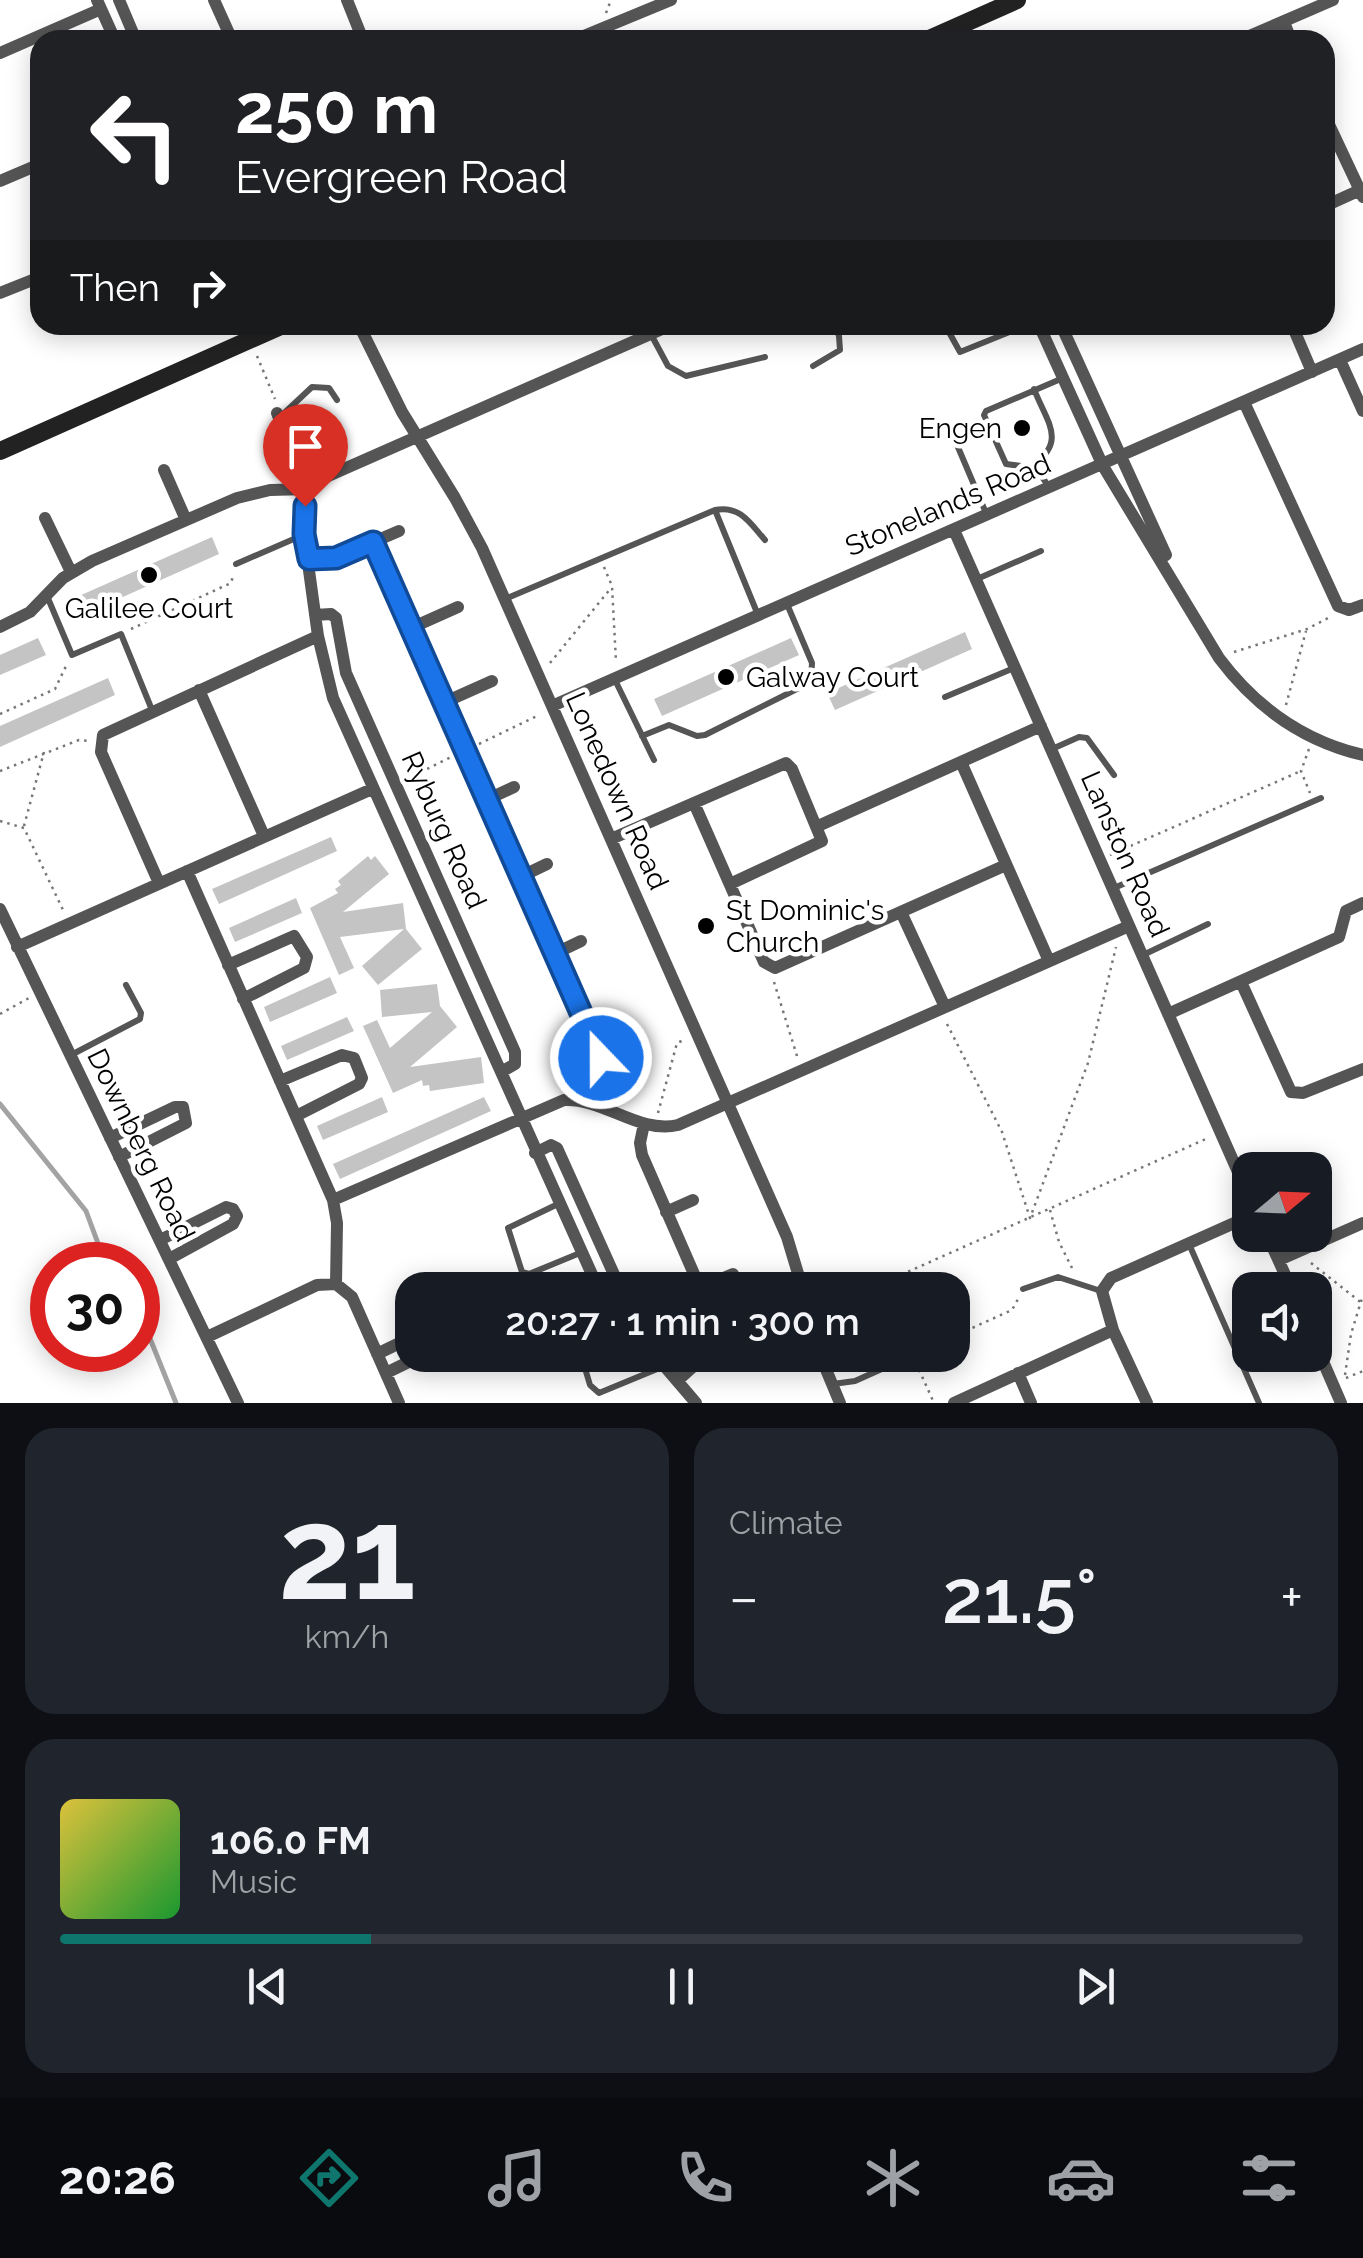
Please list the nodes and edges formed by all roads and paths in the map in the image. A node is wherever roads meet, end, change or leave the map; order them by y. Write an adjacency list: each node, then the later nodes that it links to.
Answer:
1 (119, 0): 11 (street)
2 (214, 0): 12 (street)
3 (347, 0): 13 (street)
4 (671, 0): 14 (street)
5 (1017, 0): 15 (street)
6 (1333, 0): 8 (street)
7 (99, 5): 9 (street); 10 (street)
8 (1284, 22): 16 (street); 17 (street)
9 (47, 30)
10 (110, 30)
11 (132, 30)
12 (228, 30)
13 (359, 30)
14 (598, 30)
15 (952, 30)
16 (1264, 30)
17 (1288, 30)
18 (30, 38): 19 (street)
19 (0, 53)
20 (1335, 138): 23 (street)
21 (30, 168): 22 (street)
22 (0, 182)
23 (1361, 194): 24 (street)
24 (1335, 203)
25 (30, 281): 26 (street)
26 (0, 294)
27 (261, 335): 51 (street)
28 (364, 335): 50 (street, Lonedown Road)
29 (635, 335): 50 (street)
30 (651, 335): 39 (lane)
31 (839, 335): 41 (lane)
32 (949, 335): 33 (lane)
33 (1003, 335)
34 (1044, 335): 43 (street)
35 (1066, 335): 52 (street)
36 (1296, 335): 42 (street)
37 (1363, 349): 40 (street, Stonelands Road)
38 (256, 355): 48 (path)
39 (765, 357)
40 (1340, 360): 42 (street, Stonelands Road); 47 (street)
41 (813, 366)
42 (1312, 372): 46 (street, Stonelands Road)
43 (1064, 378): 44 (lane); 54 (street)
44 (1034, 390): 53 (lane); 53 (lane)
45 (337, 400): 48 (lane)
46 (1244, 402): 52 (street, Stonelands Road); 79 (street)
47 (1363, 411)
48 (278, 412): 57 (street)
49 (949, 426): 59 (lane)
50 (417, 437): 57 (street); 75 (street, Lonedown Road)
51 (0, 451)
52 (1121, 458): 54 (street, Stonelands Road); 80 (street)
53 (1033, 466): 56 (lane)
54 (1103, 466): 56 (street, Stonelands Road); 80 (street)
55 (164, 470): 61 (street)
56 (1050, 488): 59 (street, Stonelands Road)
57 (308, 489): 61 (street); 64 (street, Ryburg Road)
58 (715, 510): 65 (lane); 68 (lane); 82 (lane)
59 (987, 515): 62 (street, Stonelands Road)
60 (45, 518): 71 (street)
61 (186, 520): 71 (street)
62 (954, 530): 72 (street, Lanston Road); 76 (street, Stonelands Road)
63 (400, 531): 66 (street)
64 (304, 534): 69 (street, Ryburg Road); 70 (lane)
65 (765, 540)
66 (373, 542): 69 (street); 84 (street)
67 (1041, 551): 72 (lane)
68 (601, 558): 73 (path); 75 (lane)
69 (309, 559): 81 (street, Ryburg Road)
70 (236, 564): 86 (path)
71 (71, 572): 74 (street)
72 (976, 580): 90 (street, Lanston Road)
73 (612, 586): 91 (path); 92 (path)
74 (46, 594): 83 (street); 88 (lane)
75 (504, 599): 91 (street, Lonedown Road)
76 (787, 603): 82 (street, Stonelands Road); 102 (lane)
77 (1363, 605): 79 (street)
78 (458, 607): 84 (street)
79 (1342, 608): 85 (path)
80 (1192, 611): 89 (street)
81 (315, 615): 87 (street, Ryburg Road); 157 (street, Ryburg Road)
82 (758, 615): 92 (street, Stonelands Road)
83 (0, 627)
84 (411, 628): 96 (street)
85 (1306, 629): 89 (path); 101 (path)
86 (120, 634): 88 (lane); 98 (lane)
87 (318, 636): 94 (street); 114 (street, Ryburg Road)
88 (72, 655): 99 (path)
89 (1219, 658): 101 (street)
90 (1015, 668): 95 (lane); 100 (street, Lanston Road)
91 (539, 677): 97 (street, Lonedown Road)
92 (614, 678): 97 (street, Stonelands Road); 102 (lane)
93 (492, 681): 96 (street)
94 (199, 690): 98 (street); 121 (street)
95 (945, 696)
96 (445, 702): 115 (street)
97 (552, 706): 122 (street, Lonedown Road)
98 (152, 710): 104 (street)
99 (0, 714)
100 (1040, 726): 105 (street, Lanston Road); 109 (street)
101 (1291, 726): 103 (street)
102 (642, 736): 108 (lane)
103 (1312, 738): 107 (street); 111 (path)
104 (100, 743): 106 (path); 128 (street)
105 (1051, 749): 112 (lane); 123 (street, Lanston Road)
106 (44, 752): 110 (path); 120 (path)
107 (1363, 755)
108 (654, 760)
109 (961, 762): 119 (street); 125 (street)
110 (0, 770)
111 (1302, 771): 116 (path); 123 (path)
112 (1114, 775)
113 (514, 787): 115 (street)
114 (372, 788): 121 (street); 157 (street, Ryburg Road)
115 (488, 799): 127 (street)
116 (1317, 799): 130 (lane)
117 (694, 803): 119 (street); 122 (street); 129 (street)
118 (0, 821): 120 (path)
119 (818, 826): 129 (street)
120 (24, 828): 134 (path)
121 (264, 836): 126 (street)
122 (611, 840): 153 (street, Lonedown Road)
123 (1100, 859): 130 (street, Lanston Road)
124 (548, 864): 127 (street)
125 (1006, 865): 133 (street); 141 (street)
126 (188, 871): 128 (street); 142 (street)
127 (522, 876): 139 (street)
128 (159, 884): 134 (street)
129 (730, 884): 143 (street)
130 (1112, 888): 136 (street, Lanston Road)
131 (1363, 902): 144 (street)
132 (0, 909): 138 (street, Downberg Road)
133 (901, 912): 143 (street); 148 (street)
134 (68, 922): 138 (street)
135 (1208, 924): 140 (lane)
136 (1129, 926): 140 (street, Lanston Road); 141 (street); 175 (path)
137 (581, 941): 139 (street)
138 (17, 946): 154 (street, Downberg Road)
139 (556, 953): 152 (street)
140 (1142, 956): 150 (street, Lanston Road)
141 (1050, 961): 148 (street)
142 (228, 965): 147 (street); 147 (street)
143 (770, 967): 156 (path)
144 (1241, 982): 150 (street); 155 (street)
145 (126, 985): 154 (lane)
146 (31, 997): 149 (path)
147 (243, 998): 158 (street)
148 (942, 1008): 156 (street); 175 (path)
149 (0, 1014)
150 (1168, 1014): 165 (street, Lanston Road)
151 (617, 1016): 152 (street)
152 (590, 1029): 159 (street)
153 (696, 1034): 160 (street, Lonedown Road); 164 (path)
154 (70, 1056): 166 (street, Downberg Road)
155 (1363, 1069)
156 (801, 1071): 160 (street)
157 (501, 1072): 162 (street, Ryburg Road)
158 (280, 1082): 161 (street); 161 (street)
159 (586, 1102): 162 (street); 163 (street)
160 (726, 1103): 164 (street); 190 (street, Lonedown Road)
161 (296, 1116): 170 (street)
162 (522, 1118): 167 (street, Ryburg Road); 170 (street)
163 (644, 1124): 164 (street); 174 (street)
164 (665, 1128)
165 (1220, 1132): 169 (street, Lanston Road); 173 (path)
166 (110, 1138): 168 (street, Downberg Road); 168 (street)
167 (535, 1153): 172 (street, Ryburg Road); 188 (street)
168 (119, 1157): 179 (street, Downberg Road)
169 (1232, 1159)
170 (333, 1200): 194 (street)
171 (694, 1200): 174 (street)
172 (558, 1204): 184 (street, Ryburg Road); 184 (lane)
173 (1050, 1209): 175 (path); 193 (path)
174 (666, 1212): 189 (street)
175 (1030, 1218): 191 (path)
176 (1363, 1223): 178 (street)
177 (1232, 1224): 180 (street)
178 (1332, 1237)
179 (160, 1240): 185 (street, Downberg Road); 185 (street)
180 (1188, 1243): 196 (street); 226 (lane)
181 (1275, 1252): 186 (street)
182 (1297, 1252): 186 (street)
183 (1300, 1252): 198 (path)
184 (580, 1254): 187 (street, Ryburg Road)
185 (168, 1259): 201 (street, Downberg Road)
186 (1279, 1260): 192 (street)
187 (590, 1272)
188 (612, 1272)
189 (693, 1272)
190 (798, 1272)
191 (908, 1272)
192 (1284, 1272)
193 (1077, 1282): 195 (lane); 196 (lane)
194 (336, 1284): 201 (street); 203 (street)
195 (1023, 1289): 199 (path)
196 (1102, 1291): 200 (street)
197 (1363, 1295): 198 (path)
198 (1362, 1303): 205 (path)
199 (970, 1329)
200 (1113, 1330): 215 (street); 225 (street)
201 (207, 1337): 218 (street, Downberg Road)
202 (395, 1345): 203 (street)
203 (377, 1354): 214 (street)
204 (395, 1369): 214 (street)
205 (1363, 1370)
206 (586, 1372): 207 (lane)
207 (636, 1372)
208 (669, 1372): 216 (street)
209 (686, 1372): 216 (street)
210 (827, 1372): 217 (street)
211 (875, 1372): 217 (lane)
212 (920, 1372): 222 (path)
213 (1328, 1372): 227 (street)
214 (386, 1373): 219 (street)
215 (1018, 1373): 223 (street); 224 (street)
216 (676, 1381): 220 (street)
217 (832, 1384): 221 (street)
218 (238, 1403)
219 (399, 1403)
220 (696, 1403)
221 (840, 1403)
222 (934, 1403)
223 (954, 1403)
224 (1031, 1403)
225 (1147, 1403)
226 (1259, 1403)
227 (1341, 1403)

